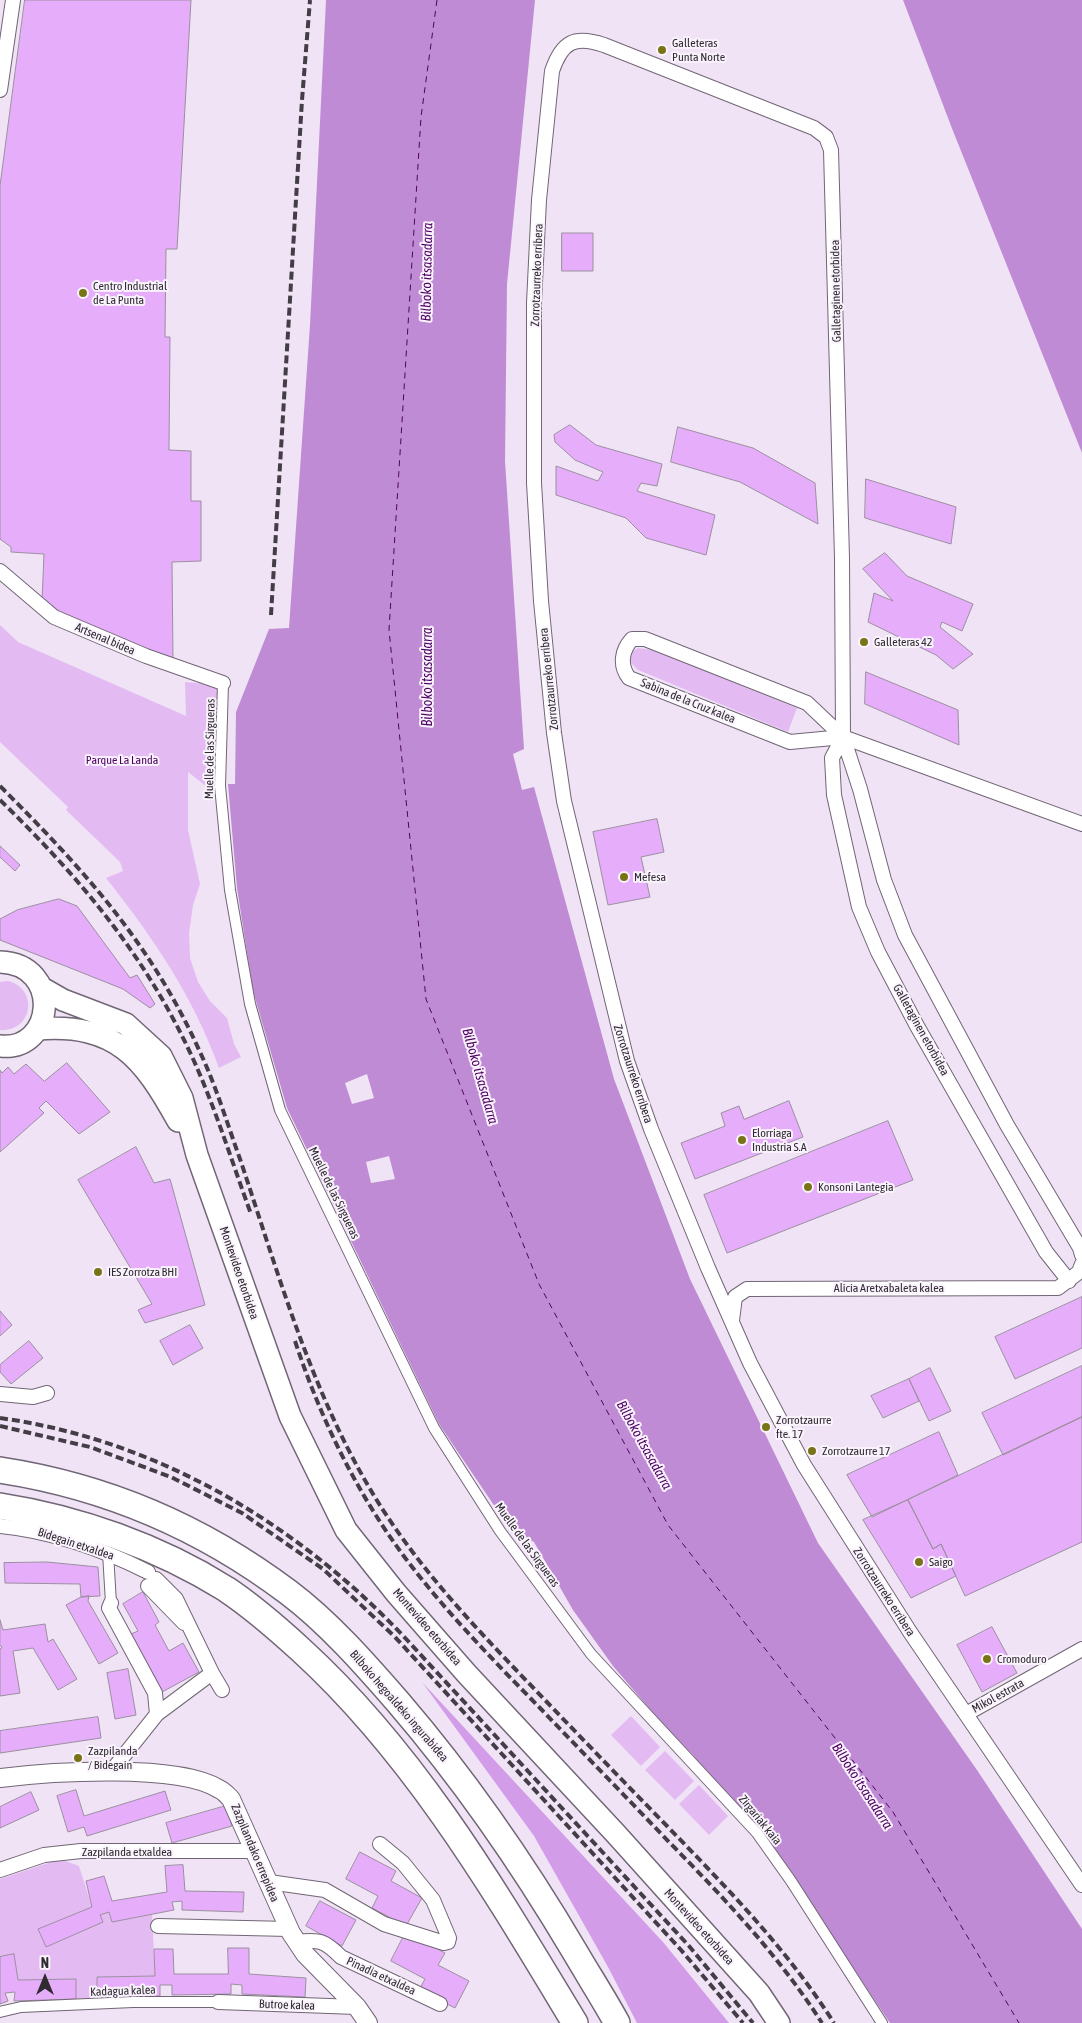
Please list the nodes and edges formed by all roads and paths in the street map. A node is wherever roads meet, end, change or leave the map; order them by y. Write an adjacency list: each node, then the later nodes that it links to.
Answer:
1 (13, 0): 3 (street)
2 (558, 53): 6 (street, Galletaginen etorbidea); 16 (street, Zorrotzaurreko erribera)
3 (0, 84)
4 (0, 571): 5 (street, Artsenal bidea)
5 (223, 683): 27 (street, Muelle de las Sirgueras)
6 (843, 737): 6 (street, Sabina de la Cruz kalea); 7 (street, Sabina de la Cruz kalea); 13 (street, Galletaginen etorbidea); 15 (street, Galletaginen etorbidea)
7 (1082, 824)
8 (0, 962): 9 (main road, Montevideo etorbidea)
9 (42, 988): 10 (main road); 12 (main road, Montevideo etorbidea)
10 (38, 1029): 11 (main road); 12 (main road, Montevideo etorbidea)
11 (0, 1046)
12 (197, 1155): 48 (main road, Montevideo etorbidea)
13 (1082, 1255)
14 (1082, 1264): 15 (street)
15 (1069, 1281): 17 (street, Alicia Aretxabaleta kalea)
16 (714, 1282): 17 (street); 18 (street, Zorrotzaurreko erribera)
17 (741, 1292): 18 (street)
18 (732, 1323): 31 (street, Zorrotzaurreko erribera)
19 (47, 1393): 20 (street)
20 (0, 1394)
21 (0, 1470): 47 (highway, Bilboko hegoaldeko ingurabidea)
22 (0, 1506): 46 (highway)
23 (0, 1526): 24 (street, Bidegain etxaldea)
24 (108, 1553): 25 (street); 28 (street, Bidegain etxaldea)
25 (111, 1603): 30 (street)
26 (1082, 1649): 31 (street, Mikol estrata)
27 (591, 1654): 49 (street, Zirgariak kaia)
28 (212, 1674): 29 (street, Bidegain etxaldea); 30 (street)
29 (222, 1690)
30 (157, 1714): 32 (street)
31 (966, 1714): 38 (street, Zorrotzaurreko erribera)
32 (110, 1772): 33 (street, Zazpilandako errepidea); 35 (street, Zazpilandako errepidea)
33 (0, 1778)
34 (380, 1844): 37 (street)
35 (256, 1851): 36 (street, Zazpilanda etxaldea); 37 (street, Zazpilandako errepidea)
36 (0, 1870)
37 (269, 1882): 40 (street, Zazpilandako errepidea)
38 (1082, 1885)
39 (158, 1926): 40 (street)
40 (293, 1936): 42 (street, Pinadia etxaldea); 43 (street, Zazpilandako errepidea)
41 (218, 2002): 43 (street, Butroe kalea); 44 (street, Kadagua kalea)
42 (440, 2004)
43 (357, 2007): 45 (street, Zazpilandako errepidea)
44 (0, 2012)
45 (368, 2023)
46 (575, 2023)
47 (617, 2023)
48 (779, 2023)
49 (882, 2023)

